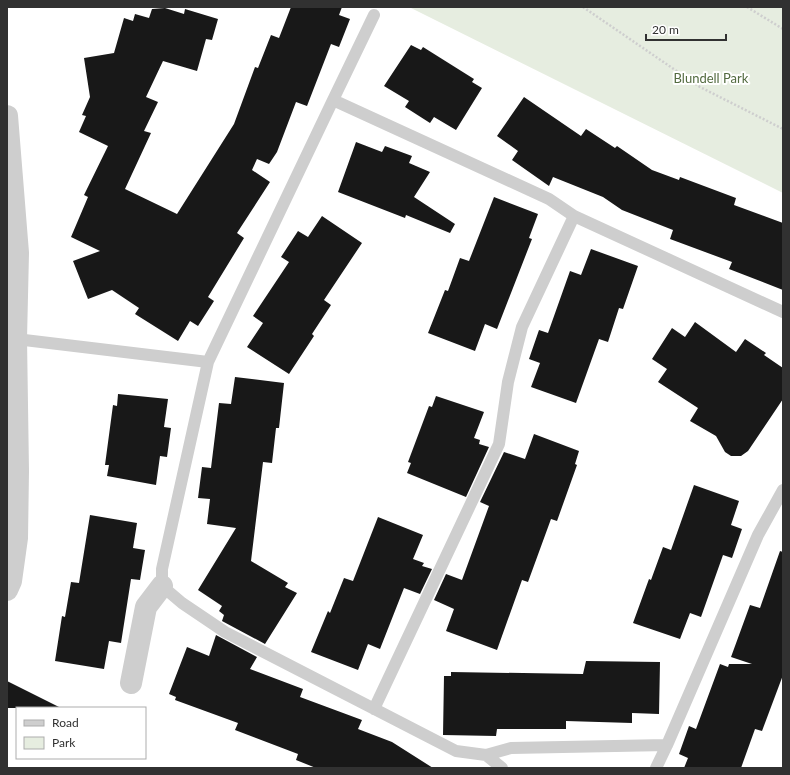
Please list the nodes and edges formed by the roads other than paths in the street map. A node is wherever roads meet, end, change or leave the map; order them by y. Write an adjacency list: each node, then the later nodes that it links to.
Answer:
1 (374, 15): 2 (lane)
2 (333, 100): 4 (lane); 7 (lane)
3 (7, 116): 6 (street)
4 (574, 216): 5 (lane); 12 (lane)
5 (783, 312)
6 (16, 339): 7 (lane); 10 (street)
7 (208, 362): 9 (lane)
8 (783, 490): 13 (lane)
9 (162, 586): 11 (street); 12 (lane)
10 (7, 590)
11 (131, 683)
12 (374, 709): 14 (lane)
13 (667, 745): 14 (lane); 16 (lane)
14 (486, 755): 15 (lane)
15 (502, 768)
16 (656, 768)

